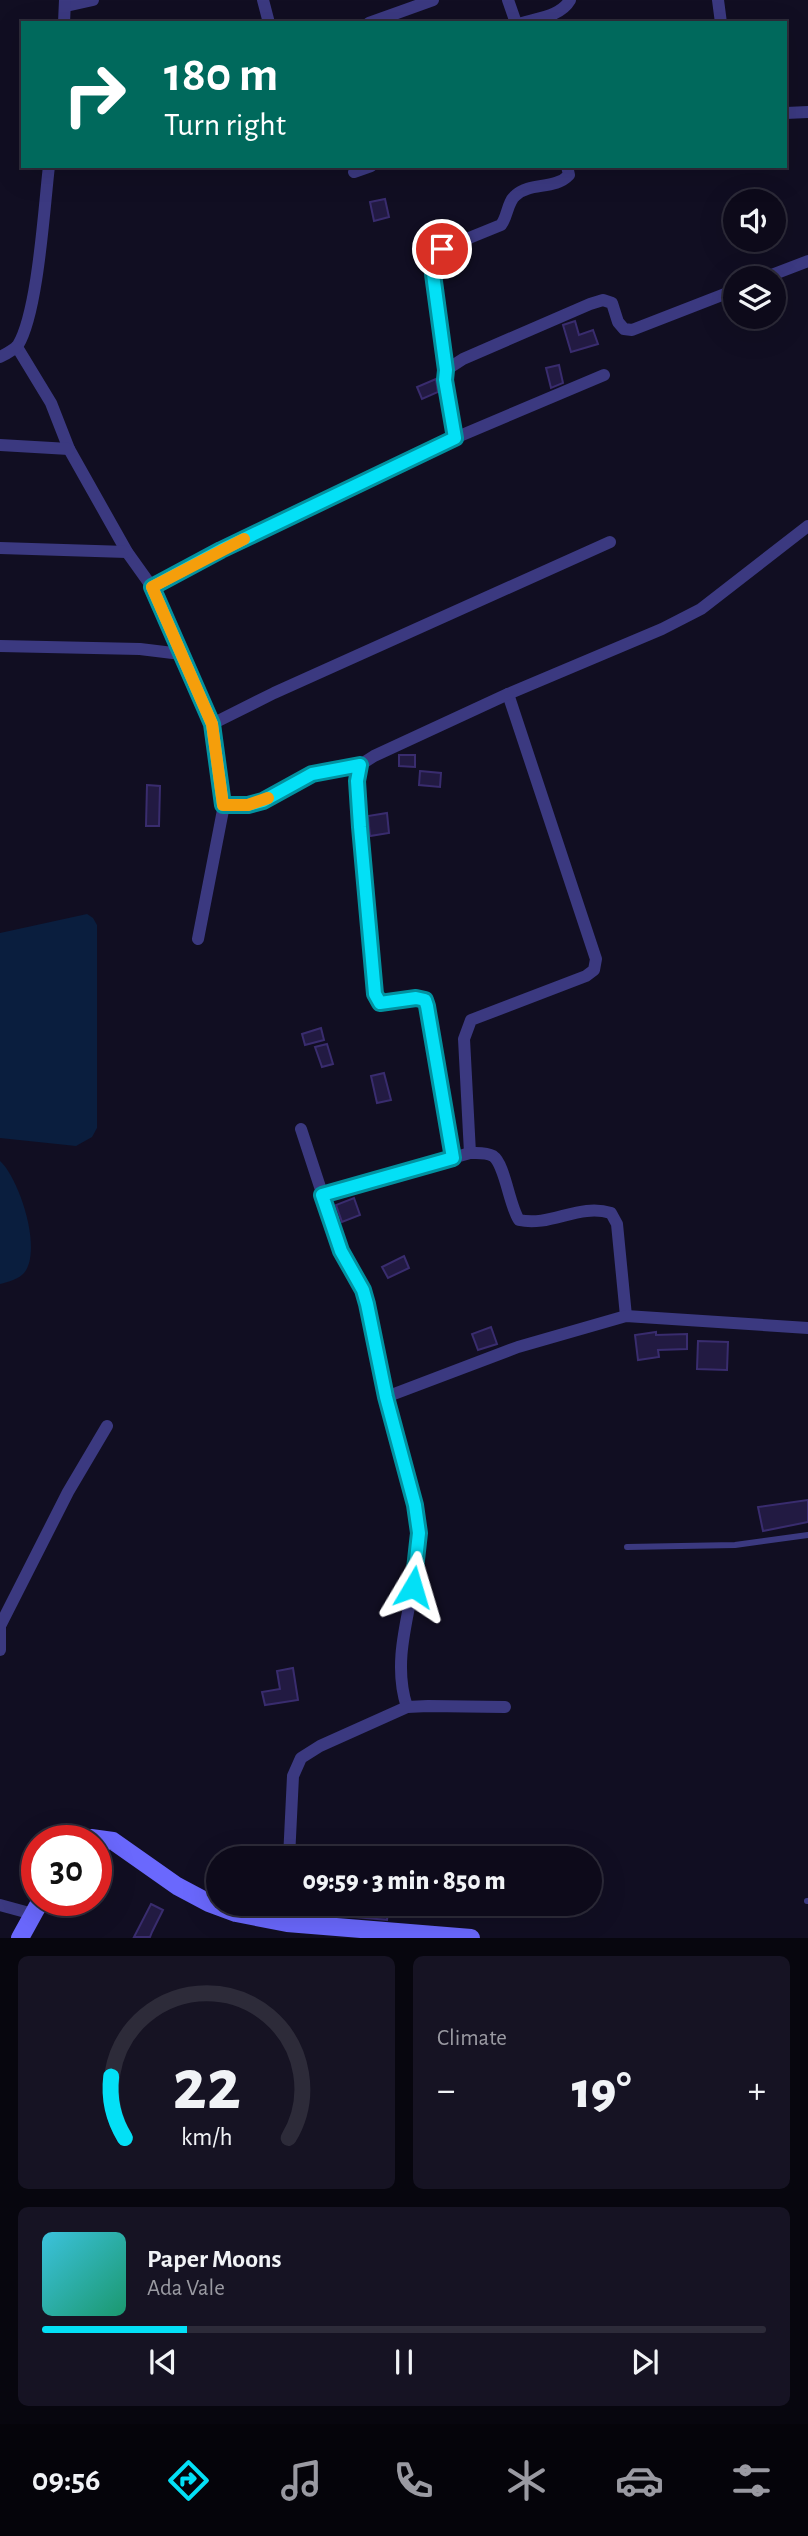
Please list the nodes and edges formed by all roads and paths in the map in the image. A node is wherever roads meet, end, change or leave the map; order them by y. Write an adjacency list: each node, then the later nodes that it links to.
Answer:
1 (93, 0): 7 (street)
2 (263, 0): 9 (street)
3 (433, 0): 10 (street)
4 (508, 0): 11 (street)
5 (570, 0): 12 (street)
6 (718, 0): 13 (street)
7 (66, 3): 8 (street)
8 (64, 21)
9 (268, 21)
10 (375, 21)
11 (515, 21)
12 (529, 21)
13 (721, 21)
14 (808, 112): 15 (street)
15 (787, 113)
16 (49, 168): 23 (street)
17 (365, 168): 19 (street)
18 (568, 168): 25 (street)
19 (354, 172)
20 (808, 261): 21 (street)
21 (786, 270)
22 (723, 295): 25 (street)
23 (17, 347): 24 (street); 29 (street)
24 (0, 357)
25 (446, 370): 27 (street)
26 (604, 375): 27 (street)
27 (455, 438): 34 (street)
28 (0, 445): 29 (street)
29 (69, 449): 33 (street)
30 (808, 526): 37 (street)
31 (610, 542): 38 (street)
32 (0, 548): 33 (street)
33 (127, 552): 34 (street)
34 (152, 587): 36 (street)
35 (0, 646): 36 (street)
36 (181, 654): 38 (street)
37 (508, 694): 39 (street); 43 (street)
38 (212, 724): 40 (street)
39 (360, 765): 40 (street); 44 (street)
40 (223, 805): 41 (street)
41 (198, 939)
42 (301, 1129): 45 (street)
43 (470, 1153): 44 (street); 46 (street)
44 (453, 1158): 45 (street)
45 (322, 1195): 48 (street)
46 (626, 1316): 47 (street); 48 (street)
47 (808, 1328)
48 (386, 1397): 54 (street)
49 (107, 1426): 52 (street)
50 (808, 1535): 51 (lane)
51 (627, 1547)
52 (0, 1624): 53 (street)
53 (0, 1650)
54 (407, 1707): 55 (street); 57 (street)
55 (505, 1707)
56 (112, 1841): 62 (main road)
57 (290, 1846)
58 (0, 1905): 59 (street)
59 (21, 1906)
60 (32, 1916): 63 (main road)
61 (286, 1916): 62 (street)
62 (286, 1923): 64 (main road)
63 (20, 1937)
64 (471, 1937)

